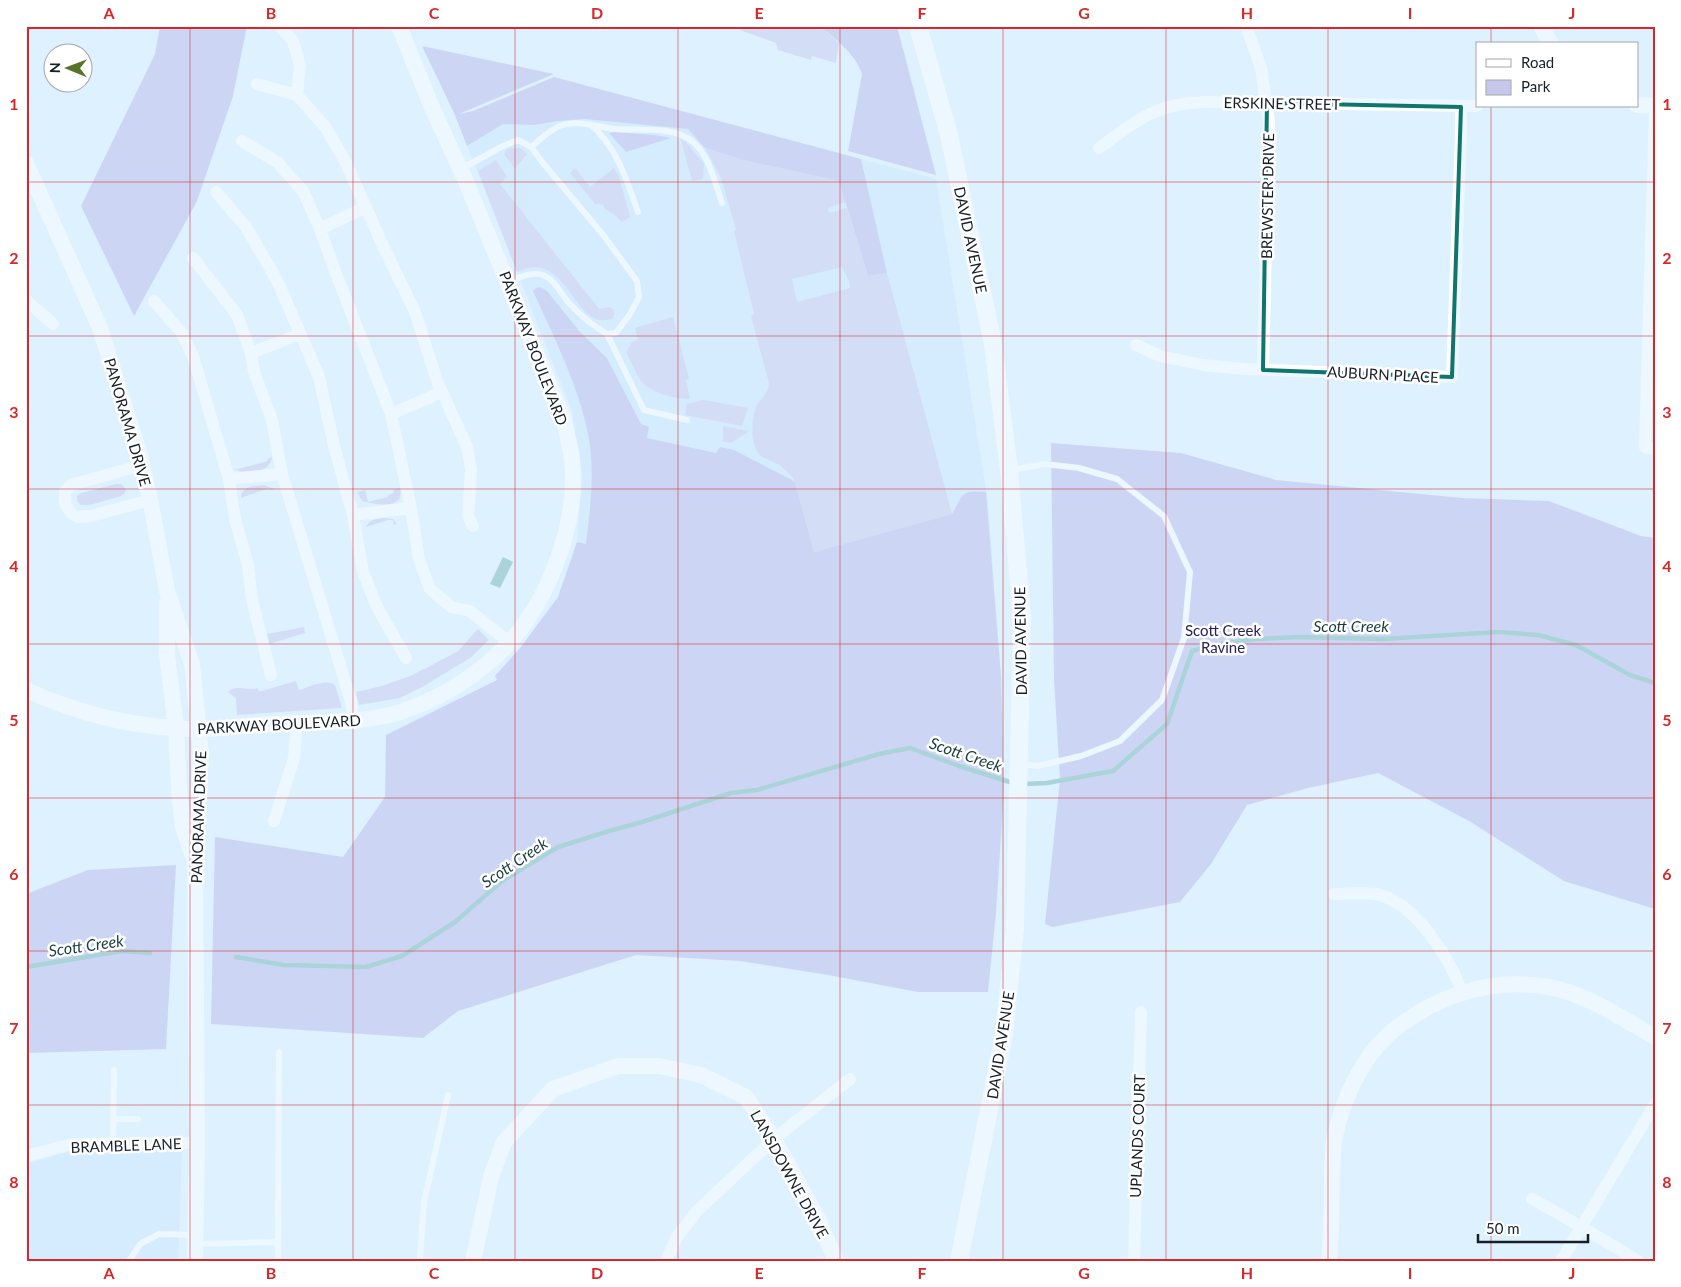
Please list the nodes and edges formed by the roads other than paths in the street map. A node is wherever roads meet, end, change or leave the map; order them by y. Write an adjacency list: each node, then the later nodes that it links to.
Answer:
1 (280, 26): 8 (street)
2 (399, 26): 19 (street, PARKWAY BOULEVARD)
3 (918, 26): 40 (main road, DAVID AVENUE)
4 (1246, 26): 9 (street, BREWSTER DRIVE)
5 (1541, 26): 6 (street)
6 (1550, 42)
7 (257, 84): 8 (street)
8 (297, 95): 22 (street)
9 (1267, 103): 13 (street, ERSKINE STREET); 17 (street, ERSKINE STREET); 34 (street, BREWSTER DRIVE)
10 (1638, 105): 12 (street)
11 (1476, 106): 13 (street, ERSKINE STREET)
12 (1655, 106): 38 (street)
13 (1461, 107): 34 (street, AUBURN PLACE)
14 (590, 124): 16 (lane); 21 (lane); 23 (lane)
15 (242, 141): 24 (street)
16 (531, 147): 19 (lane); 31 (lane)
17 (1098, 148)
18 (26, 163): 39 (street, PANORAMA DRIVE)
19 (461, 169): 26 (street, PARKWAY BOULEVARD)
20 (216, 192): 30 (street)
21 (722, 203)
22 (366, 207): 24 (street); 35 (street)
23 (638, 212)
24 (320, 229): 36 (street)
25 (193, 258): 33 (street)
26 (508, 281): 31 (lane); 48 (street, PARKWAY BOULEVARD)
27 (26, 300): 29 (street)
28 (154, 301): 42 (street)
29 (53, 324)
30 (300, 334): 33 (street); 45 (street)
31 (608, 334): 37 (lane)
32 (1136, 345): 34 (street, AUBURN PLACE)
33 (250, 353): 41 (street)
34 (1263, 370)
35 (442, 392): 36 (street); 46 (street)
36 (391, 414): 44 (street)
37 (687, 420)
38 (1655, 449)
39 (142, 465): 43 (street, PANORAMA DRIVE); 43 (street)
40 (1009, 470): 56 (lane); 85 (main road, DAVID AVENUE)
41 (282, 474): 42 (street); 52 (street)
42 (229, 479): 50 (street)
43 (150, 500): 47 (street, PANORAMA DRIVE)
44 (411, 508): 45 (street); 48 (street)
45 (353, 515): 49 (street)
46 (473, 526)
47 (167, 591): 54 (street); 55 (street, PANORAMA DRIVE)
48 (509, 642): 52 (street, PARKWAY BOULEVARD)
49 (406, 658)
50 (271, 675)
51 (26, 690): 54 (street, PARKWAY BOULEVARD)
52 (353, 722): 53 (street, PARKWAY BOULEVARD)
53 (297, 723): 55 (street, PARKWAY BOULEVARD); 57 (street)
54 (176, 728): 55 (street, PARKWAY BOULEVARD); 58 (street)
55 (199, 728): 58 (street, PANORAMA DRIVE)
56 (1013, 763)
57 (274, 821)
58 (195, 864): 71 (street, PANORAMA DRIVE)
59 (1334, 894): 60 (street)
60 (1462, 992): 62 (street); 87 (street)
61 (1141, 1012): 86 (street, UPLANDS COURT)
62 (1655, 1037)
63 (279, 1052): 77 (lane)
64 (114, 1070): 68 (lane)
65 (850, 1079): 70 (street)
66 (448, 1096): 81 (lane)
67 (1655, 1104): 75 (street)
68 (113, 1119): 69 (lane); 72 (lane)
69 (138, 1119)
70 (774, 1139): 82 (street, LANSDOWNE DRIVE); 83 (street); 84 (street, LANSDOWNE DRIVE)
71 (197, 1143): 72 (street, BRAMBLE LANE); 76 (street, PANORAMA DRIVE)
72 (113, 1144): 73 (street, BRAMBLE LANE)
73 (26, 1156)
74 (1532, 1199): 75 (street)
75 (1580, 1226): 88 (street); 89 (street)
76 (195, 1239): 77 (lane); 78 (lane); 79 (street, PANORAMA DRIVE)
77 (278, 1242): 80 (lane)
78 (129, 1261)
79 (195, 1261)
80 (278, 1261)
81 (420, 1261)
82 (473, 1261)
83 (666, 1261)
84 (836, 1261)
85 (959, 1261)
86 (1134, 1261)
87 (1329, 1261)
88 (1561, 1261)
89 (1638, 1261)

